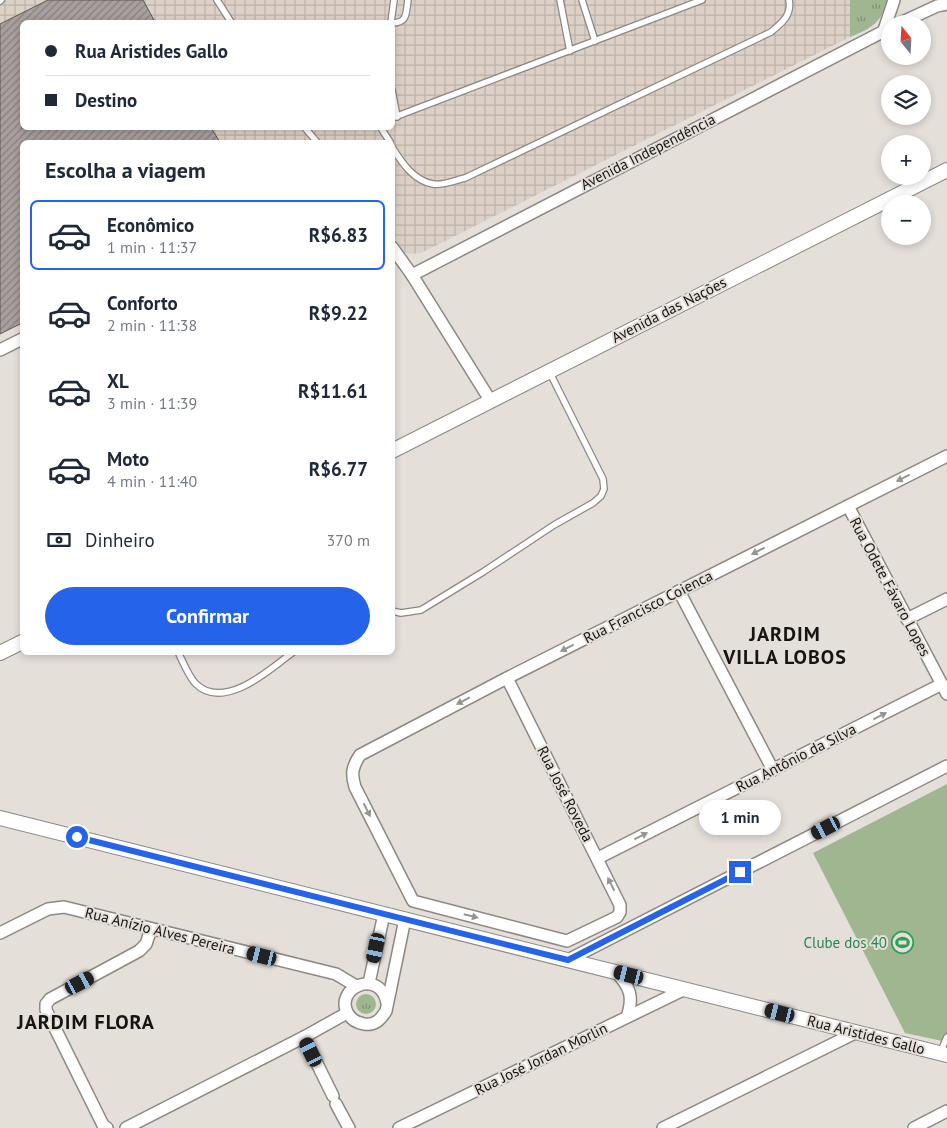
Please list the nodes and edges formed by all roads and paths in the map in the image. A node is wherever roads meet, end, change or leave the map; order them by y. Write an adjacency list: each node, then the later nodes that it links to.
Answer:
1 (217, 0): 12 (lane)
2 (394, 0): 13 (lane)
3 (408, 0): 14 (lane)
4 (560, 0): 17 (lane)
5 (582, 0): 16 (lane)
6 (702, 0): 16 (lane)
7 (789, 0): 21 (lane)
8 (894, 0): 10 (street, Avenida Independência)
9 (947, 4): 11 (street)
10 (890, 15)
11 (918, 15)
12 (230, 20)
13 (392, 20)
14 (395, 22)
15 (881, 32): 24 (street, Avenida Independência)
16 (595, 41): 17 (lane)
17 (570, 51): 18 (lane)
18 (395, 118)
19 (308, 130): 20 (lane)
20 (315, 140)
21 (395, 152)
22 (947, 170): 27 (street, Avenida das Nações)
23 (395, 251): 24 (street)
24 (412, 275): 28 (street)
25 (20, 340): 26 (street)
26 (0, 350)
27 (549, 371): 28 (street, Avenida das Nações); 34 (lane)
28 (490, 400): 29 (street, Avenida das Nações)
29 (395, 449)
30 (947, 456): 31 (street, Rua Francisco Coienca, one-way to 31)
31 (848, 506): 32 (street, Rua Francisco Coienca, one-way to 32); 35 (street, Rua Odete Fávaro Lopes)
32 (679, 591): 40 (street, Rua Francisco Coienca, one-way to 40); 43 (street)
33 (947, 599): 35 (street)
34 (395, 612)
35 (907, 619): 41 (street, Rua Odete Fávaro Lopes)
36 (20, 643): 37 (street)
37 (0, 653)
38 (180, 655): 39 (lane)
39 (289, 655)
40 (507, 678): 45 (street, Rua José Roveda); 46 (street, Rua Francisco Coienca, one-way to 46)
41 (944, 689): 43 (street, Rua Antônio da Silva, one-way to 41)
42 (947, 766): 51 (street)
43 (773, 770): 45 (street, Rua Antônio da Silva, one-way to 43)
44 (0, 818): 47 (street, Rua Aristides Gallo)
45 (598, 858): 46 (street, Rua José Roveda, one-way to 45)
46 (620, 912)
47 (384, 914): 48 (street, Rua Aristides Gallo); 54 (street)
48 (405, 919): 51 (street, Rua Aristides Gallo); 57 (street)
49 (151, 929): 50 (street, Rua Anízio Alves Pereira); 55 (street, Rua Anízio Alves Pereira); 66 (street)
50 (0, 933)
51 (568, 960): 52 (street, Rua Aristides Gallo)
52 (616, 972): 53 (street, Rua Aristides Gallo); 60 (street)
53 (656, 982): 56 (street, Rua Aristides Gallo); 58 (street)
54 (369, 983): 55 (street); 57 (street)
55 (351, 986): 59 (street)
56 (683, 990): 58 (street, Rua José Jordan Morlin); 61 (street, Rua Aristides Gallo)
57 (387, 1003): 59 (street)
58 (650, 1006): 60 (street, Rua José Jordan Morlin)
59 (346, 1017): 62 (street)
60 (627, 1017): 69 (street, Rua José Jordan Morlin)
61 (857, 1032): 64 (street, Rua Aristides Gallo); 70 (street)
62 (304, 1037): 67 (street); 68 (street)
63 (947, 1037): 64 (lane)
64 (945, 1057)
65 (947, 1111): 71 (street)
66 (107, 1128)
67 (126, 1128)
68 (349, 1128)
69 (399, 1128)
70 (663, 1128)
71 (914, 1128)

